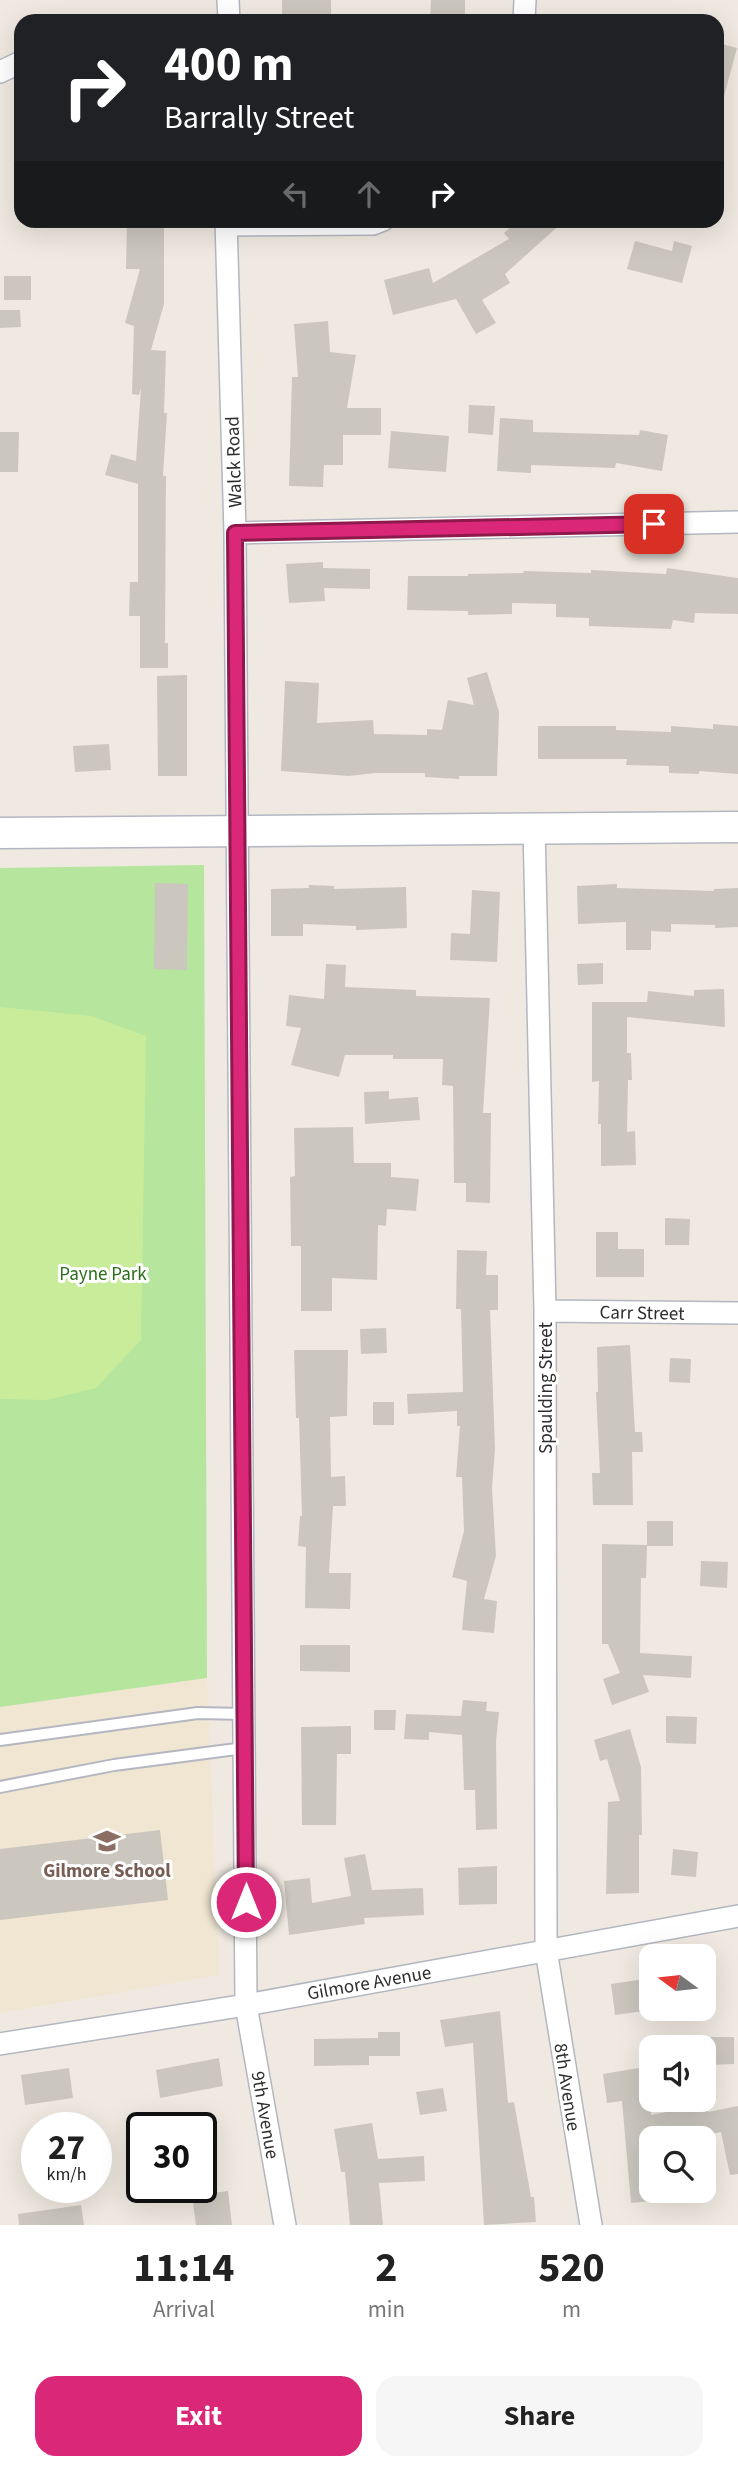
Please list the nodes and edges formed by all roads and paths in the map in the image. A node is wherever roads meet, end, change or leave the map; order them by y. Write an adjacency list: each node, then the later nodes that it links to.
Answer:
1 (226, 228): 3 (street, Walck Road)
2 (738, 522): 3 (street)
3 (235, 533): 7 (street, Walck Road)
4 (534, 827): 5 (street); 7 (street); 8 (street, Spaulding Street)
5 (738, 827)
6 (0, 833): 7 (street)
7 (237, 834): 10 (street, Walck Road)
8 (545, 1311): 9 (street, Carr Street); 15 (street, Spaulding Street)
9 (738, 1313)
10 (244, 1714): 11 (lane); 12 (street, Walck Road)
11 (0, 1740)
12 (244, 1748): 13 (lane); 16 (street, Walck Road)
13 (0, 1787)
14 (738, 1916): 15 (street, Gilmore Avenue)
15 (546, 1950): 16 (street, Gilmore Avenue); 19 (street, 8th Avenue)
16 (246, 2005): 17 (street, Gilmore Avenue); 18 (street, 9th Avenue)
17 (0, 2044)
18 (285, 2225)
19 (591, 2225)

